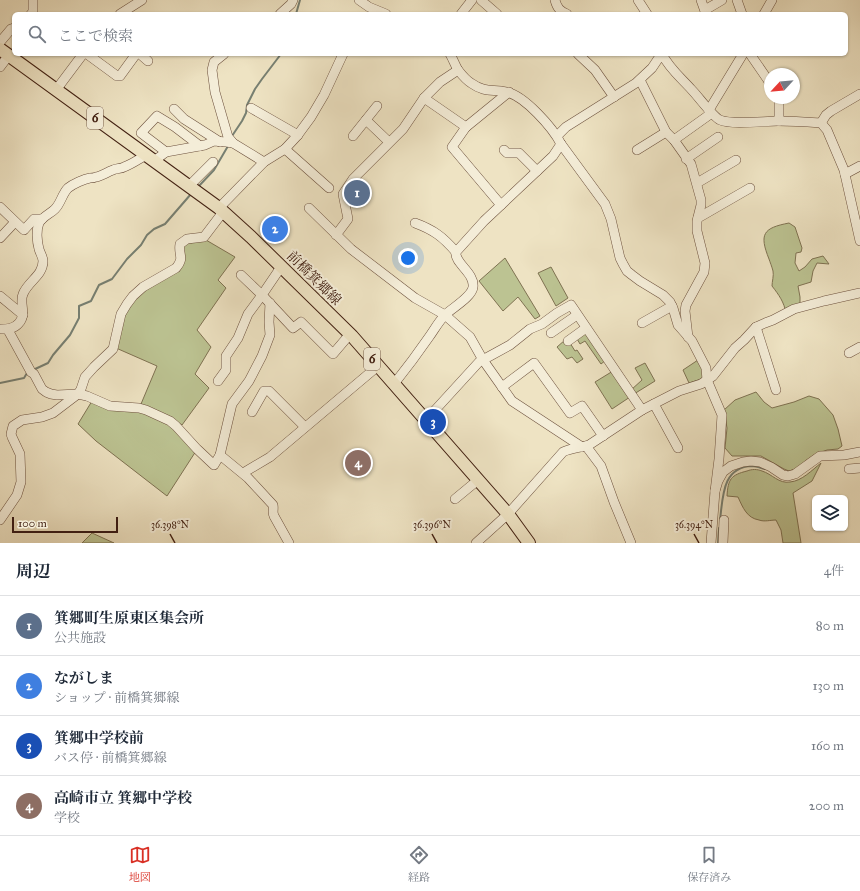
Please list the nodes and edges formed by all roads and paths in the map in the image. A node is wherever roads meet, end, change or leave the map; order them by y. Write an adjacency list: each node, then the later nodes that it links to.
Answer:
1 (33, 0): 14 (street)
2 (142, 0): 15 (street)
3 (293, 0): 16 (street)
4 (359, 0): 13 (street)
5 (472, 0): 17 (street)
6 (481, 0): 18 (street)
7 (555, 0): 19 (street)
8 (638, 0): 20 (street)
9 (701, 0): 21 (street)
10 (722, 0): 21 (street)
11 (737, 0): 22 (street)
12 (772, 0): 23 (street)
13 (367, 10)
14 (33, 12)
15 (123, 12)
16 (283, 12)
17 (463, 12)
18 (495, 12)
19 (564, 12)
20 (646, 12)
21 (705, 12)
22 (742, 12)
23 (765, 12)
24 (12, 29): 25 (street)
25 (0, 42)
26 (4, 52): 40 (street); 44 (main road, 前橋箕郷線 / 6)
27 (82, 56): 44 (street)
28 (90, 56): 29 (street)
29 (135, 56)
30 (142, 56): 39 (street)
31 (222, 56): 66 (street)
32 (342, 56): 59 (street)
33 (451, 56): 41 (street)
34 (580, 56): 47 (street)
35 (662, 56): 43 (street)
36 (664, 56): 53 (street)
37 (738, 56): 53 (street)
38 (751, 56): 42 (street)
39 (148, 61)
40 (0, 67)
41 (458, 70): 45 (street); 48 (street)
42 (764, 74)
43 (640, 80): 47 (street); 58 (street)
44 (56, 90): 72 (main road, 前橋箕郷線 / 6)
45 (509, 92): 57 (street); 62 (street)
46 (860, 94): 56 (street)
47 (614, 97): 62 (street)
48 (424, 98): 57 (street); 65 (street)
49 (778, 104): 55 (street)
50 (377, 106): 54 (street)
51 (251, 108): 59 (street)
52 (174, 109): 64 (street)
53 (709, 110): 55 (street); 63 (street)
54 (366, 120): 60 (street); 65 (street)
55 (779, 121): 56 (street)
56 (821, 123): 79 (street)
57 (466, 128): 84 (street)
58 (666, 132): 63 (street); 70 (street)
59 (298, 134): 68 (street)
60 (353, 136)
61 (718, 137): 73 (street)
62 (559, 140): 78 (street); 103 (street)
63 (674, 140): 73 (street)
64 (220, 142): 66 (street); 67 (street)
65 (389, 142): 93 (street)
66 (233, 143): 76 (street)
67 (200, 146): 71 (street); 71 (street)
68 (285, 148): 76 (street); 81 (street)
69 (504, 150): 78 (street)
70 (637, 150)
71 (166, 152): 72 (street)
72 (150, 158): 83 (main road, 前橋箕郷線 / 6); 89 (street)
73 (686, 159): 80 (street)
74 (736, 160): 80 (street)
75 (213, 162): 83 (street)
76 (264, 162): 87 (street)
77 (860, 166): 79 (street)
78 (537, 171): 84 (street)
79 (845, 174): 92 (street)
80 (697, 183): 88 (street)
81 (329, 188)
82 (750, 188): 88 (street)
83 (192, 189): 87 (main road, 前橋箕郷線 / 6)
84 (501, 205): 96 (street)
85 (0, 207): 90 (street)
86 (309, 208): 93 (street)
87 (221, 210): 97 (main road, 前橋箕郷線 / 6); 124 (street)
88 (698, 218): 113 (street)
89 (42, 219): 90 (street); 104 (street)
90 (15, 222): 94 (street)
91 (415, 222): 96 (street)
92 (859, 229): 95 (street)
93 (336, 235): 105 (street)
94 (0, 238)
95 (860, 241)
96 (456, 252): 105 (street)
97 (281, 267): 100 (street); 112 (main road, 前橋箕郷線 / 6)
98 (241, 275): 100 (street)
99 (860, 293): 110 (street)
100 (262, 294): 102 (street); 120 (street)
101 (0, 296): 104 (street)
102 (270, 303): 112 (street); 134 (street)
103 (672, 306): 107 (street); 113 (street)
104 (23, 315): 108 (street)
105 (445, 315): 117 (street); 121 (street)
106 (577, 315): 109 (street); 111 (street); 117 (street)
107 (642, 323)
108 (3, 328): 124 (street)
109 (586, 328): 114 (street); 126 (street)
110 (756, 328): 119 (street); 123 (street)
111 (551, 333)
112 (350, 334): 118 (main road, 前橋箕郷線 / 6)
113 (688, 337): 119 (street)
114 (568, 341)
115 (860, 347): 116 (street)
116 (849, 353)
117 (483, 360): 122 (street); 128 (street)
118 (378, 366): 121 (main road, 前橋箕郷線 / 6); 129 (street)
119 (707, 380): 125 (street); 139 (street)
120 (218, 381)
121 (394, 384): 128 (main road, 前橋箕郷線 / 6)
122 (502, 387): 130 (street); 131 (street)
123 (776, 390)
124 (78, 394): 134 (street); 142 (street)
125 (654, 404): 126 (street); 132 (street)
126 (642, 410): 130 (street)
127 (252, 412): 129 (street)
128 (426, 420): 138 (main road, 前橋箕郷線 / 6)
129 (306, 427): 137 (street)
130 (603, 436): 131 (street)
131 (584, 446): 141 (street); 148 (street)
132 (678, 448)
133 (860, 452): 139 (street)
134 (220, 455): 137 (street)
135 (860, 468): 136 (street)
136 (849, 469)
137 (243, 473): 145 (street)
138 (478, 480): 140 (street); 141 (main road, 前橋箕郷線 / 6)
139 (716, 491): 144 (street)
140 (455, 499)
141 (508, 514): 146 (street); 147 (main road, 前橋箕郷線 / 6)
142 (0, 520)
143 (724, 520): 144 (street)
144 (717, 540)
145 (289, 543)
146 (476, 543)
147 (530, 543)
148 (631, 543)

